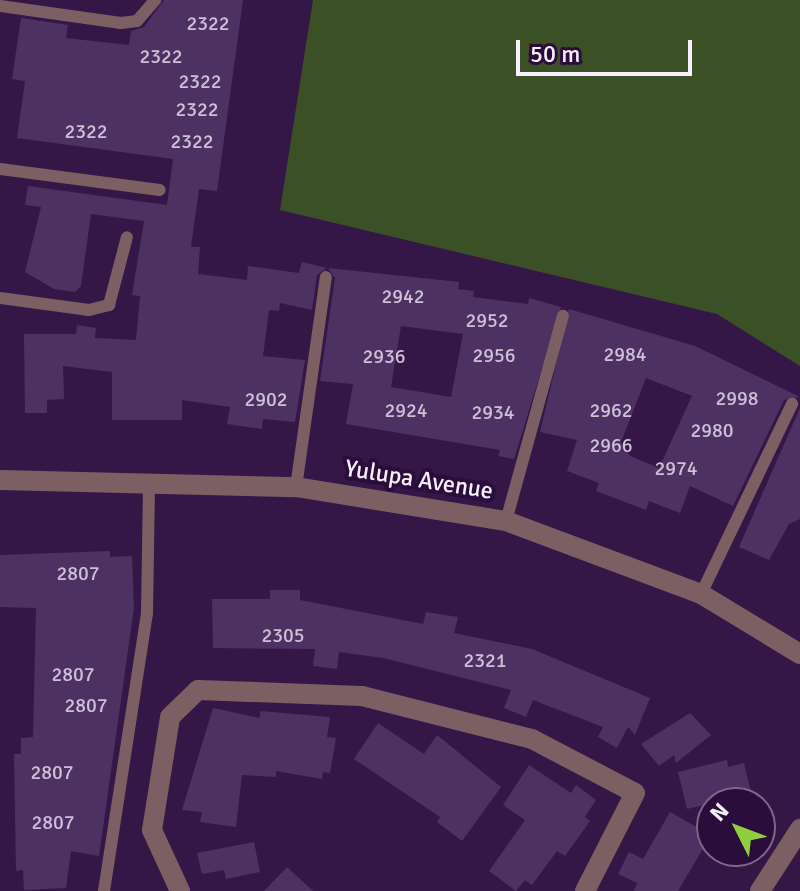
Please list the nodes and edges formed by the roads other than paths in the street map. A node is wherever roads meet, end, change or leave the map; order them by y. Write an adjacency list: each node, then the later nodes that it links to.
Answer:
1 (155, 0): 2 (lane)
2 (0, 6)
3 (0, 169): 4 (lane)
4 (160, 190)
5 (127, 237): 7 (lane)
6 (326, 277): 12 (lane)
7 (0, 298)
8 (563, 316): 13 (lane)
9 (792, 404): 14 (lane)
10 (0, 480): 11 (street, Yulupa Avenue)
11 (149, 482): 12 (street, Yulupa Avenue); 17 (lane)
12 (296, 487): 13 (street, Yulupa Avenue)
13 (506, 521): 14 (street, Yulupa Avenue)
14 (701, 594): 15 (street, Yulupa Avenue)
15 (800, 654)
16 (800, 829): 20 (street)
17 (104, 891)
18 (180, 891): 19 (street)
19 (585, 891)
20 (760, 891)

